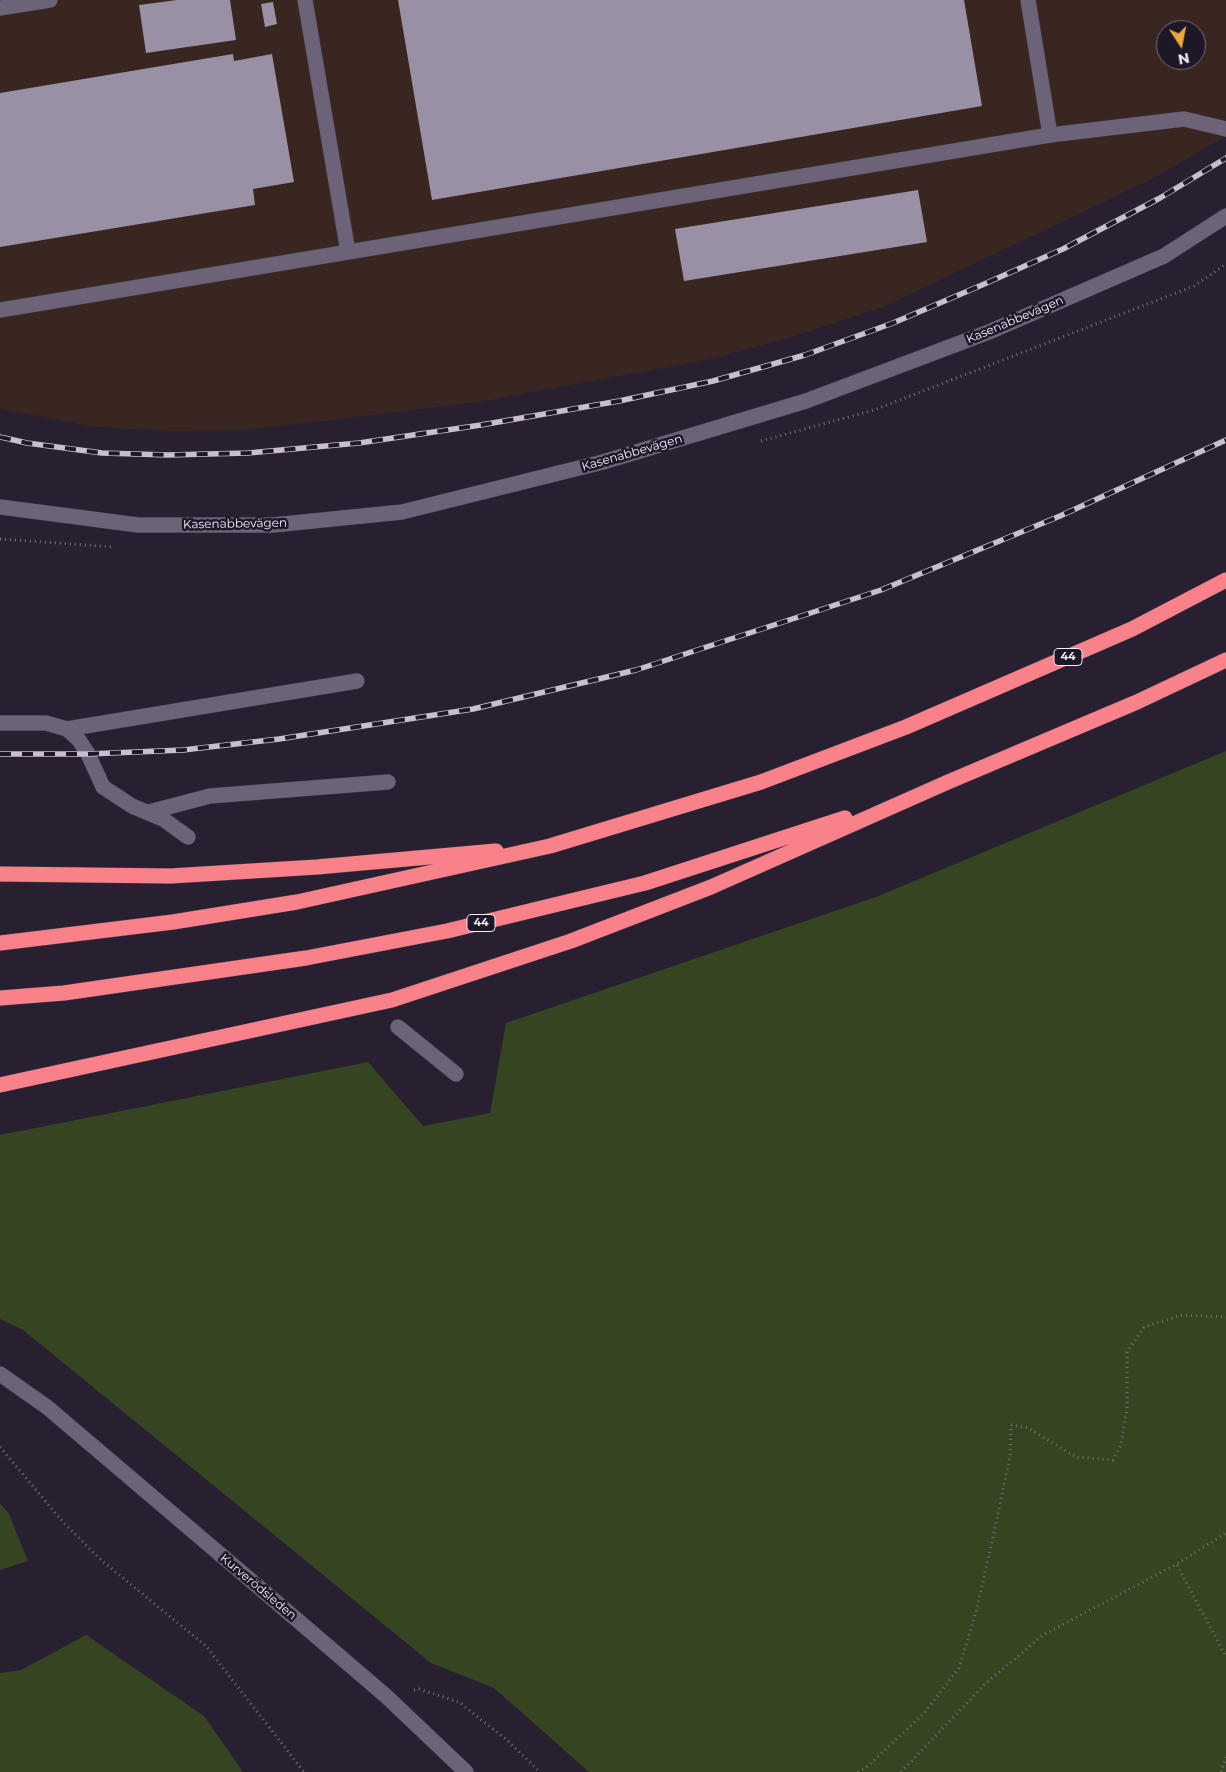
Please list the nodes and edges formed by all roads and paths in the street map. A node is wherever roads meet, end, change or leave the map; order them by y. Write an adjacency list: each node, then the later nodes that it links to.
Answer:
1 (50, 0): 4 (street)
2 (305, 0): 8 (street)
3 (1028, 0): 6 (street)
4 (0, 8)
5 (1226, 129): 6 (street)
6 (1050, 135): 8 (street)
7 (1226, 216): 10 (street, Kasenabbevägen)
8 (348, 252): 9 (street)
9 (0, 310)
10 (0, 508)
11 (1226, 580): 20 (highway, 44)
12 (1226, 660): 17 (highway, 44)
13 (357, 681): 15 (street)
14 (0, 723): 15 (street)
15 (67, 729): 18 (street)
16 (388, 782): 18 (street)
17 (948, 782): 23 (highway, 44); 26 (highway)
18 (149, 812): 19 (street)
19 (188, 837)
20 (550, 846): 21 (highway); 22 (highway, 44)
21 (0, 874)
22 (0, 942)
23 (0, 998)
24 (398, 1027): 25 (street)
25 (456, 1074)
26 (0, 1085)
27 (1226, 1317): 40 (path)
28 (0, 1374): 30 (street, Kurverödsleden)
29 (0, 1384): 30 (street, Kurverödsleden)
30 (47, 1407): 35 (street, Kurverödsleden)
31 (0, 1447): 37 (path)
32 (1226, 1532): 33 (path)
33 (1177, 1564): 34 (path); 41 (path)
34 (1226, 1657)
35 (386, 1696): 38 (street, Kurverödsleden); 39 (path)
36 (1226, 1757): 42 (path)
37 (304, 1772)
38 (466, 1772)
39 (540, 1772)
40 (858, 1772)
41 (901, 1772)
42 (1221, 1772)

